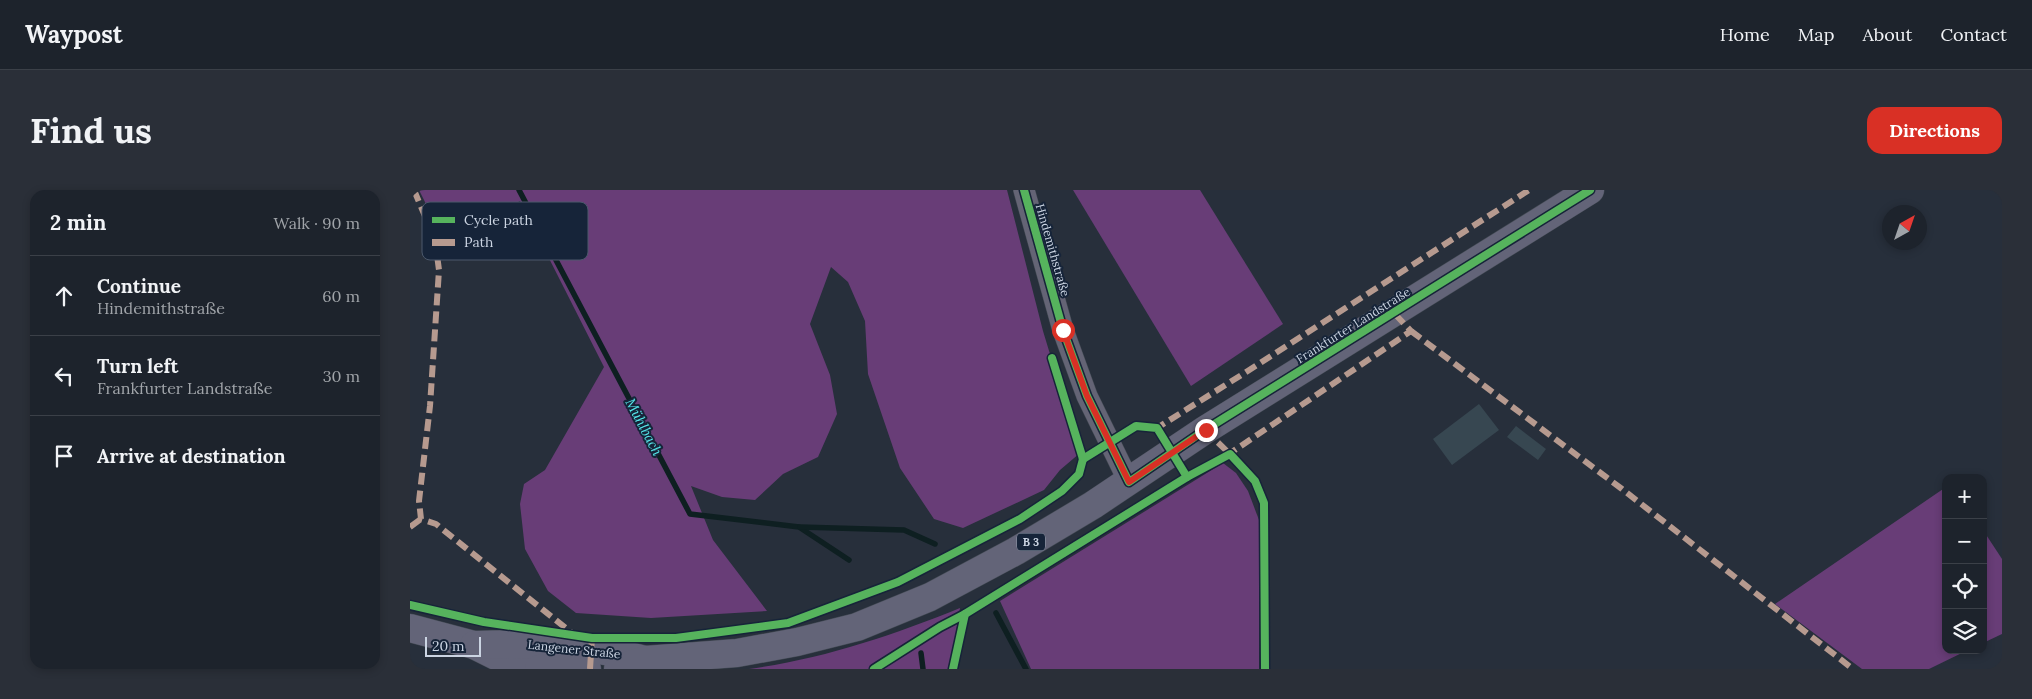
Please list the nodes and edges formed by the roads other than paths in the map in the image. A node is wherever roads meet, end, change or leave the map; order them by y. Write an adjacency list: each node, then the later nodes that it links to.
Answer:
1 (1024, 190): 3 (street, Hindemithstraße)
2 (1590, 190): 3 (main road, Frankfurter Landstraße / B 3)
3 (1129, 482): 6 (main road, Frankfurter Landstraße / B 3)
4 (410, 628): 5 (main road, Langener Straße / B 3)
5 (474, 645): 6 (main road, Langener Straße / B 3); 7 (main road, Langener Straße / B 3)
6 (641, 666): 10 (main road, Langener Straße / B 3)
7 (535, 669)
8 (539, 669): 9 (main road, Langener Straße)
9 (587, 669)
10 (618, 669)

